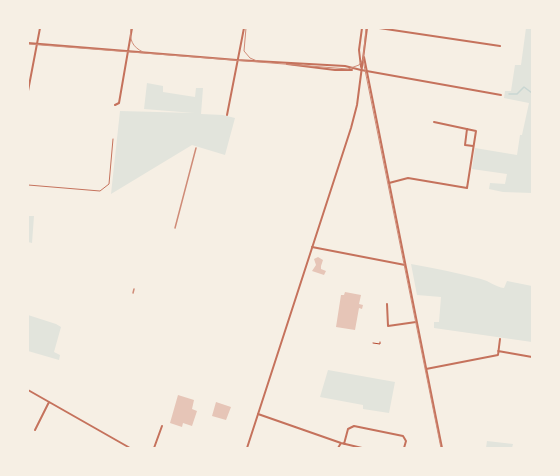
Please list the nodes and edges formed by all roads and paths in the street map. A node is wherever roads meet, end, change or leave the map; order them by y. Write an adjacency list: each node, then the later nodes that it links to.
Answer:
1 (40, 28): 8 (street)
2 (132, 28): 10 (street)
3 (244, 28): 12 (street)
4 (362, 28): 15 (street)
5 (367, 28): 11 (street)
6 (379, 28): 9 (street)
7 (28, 43): 8 (street)
8 (37, 44): 10 (street); 17 (street)
9 (500, 46)
10 (128, 51): 12 (street); 19 (street)
11 (364, 54): 15 (street); 16 (street)
12 (237, 60): 13 (street); 20 (street)
13 (287, 64): 14 (street); 14 (street)
14 (353, 69): 15 (street)
15 (361, 70): 16 (street); 27 (street)
16 (366, 70): 18 (street); 25 (street)
17 (28, 92)
18 (501, 95)
19 (115, 105)
20 (227, 115)
21 (434, 122): 22 (street)
22 (468, 129): 24 (street); 24 (street)
23 (113, 139): 26 (lane)
24 (473, 146): 25 (street)
25 (389, 183): 28 (street)
26 (28, 186)
27 (312, 247): 28 (street); 39 (street)
28 (405, 265): 30 (street)
29 (387, 304): 30 (street)
30 (416, 322): 36 (street)
31 (500, 339): 34 (street)
32 (380, 342): 33 (path)
33 (373, 343)
34 (498, 351): 35 (street); 36 (street)
35 (532, 357)
36 (426, 369): 51 (street)
37 (28, 390): 38 (street)
38 (49, 402): 41 (street); 45 (street)
39 (258, 414): 42 (street); 47 (street)
40 (162, 426): 46 (street)
41 (36, 430)
42 (341, 443): 43 (street); 48 (street)
43 (344, 444): 44 (street); 50 (street)
44 (352, 447): 49 (street)
45 (130, 448)
46 (154, 448)
47 (247, 448)
48 (338, 448)
49 (362, 448)
50 (404, 448)
51 (442, 448)

